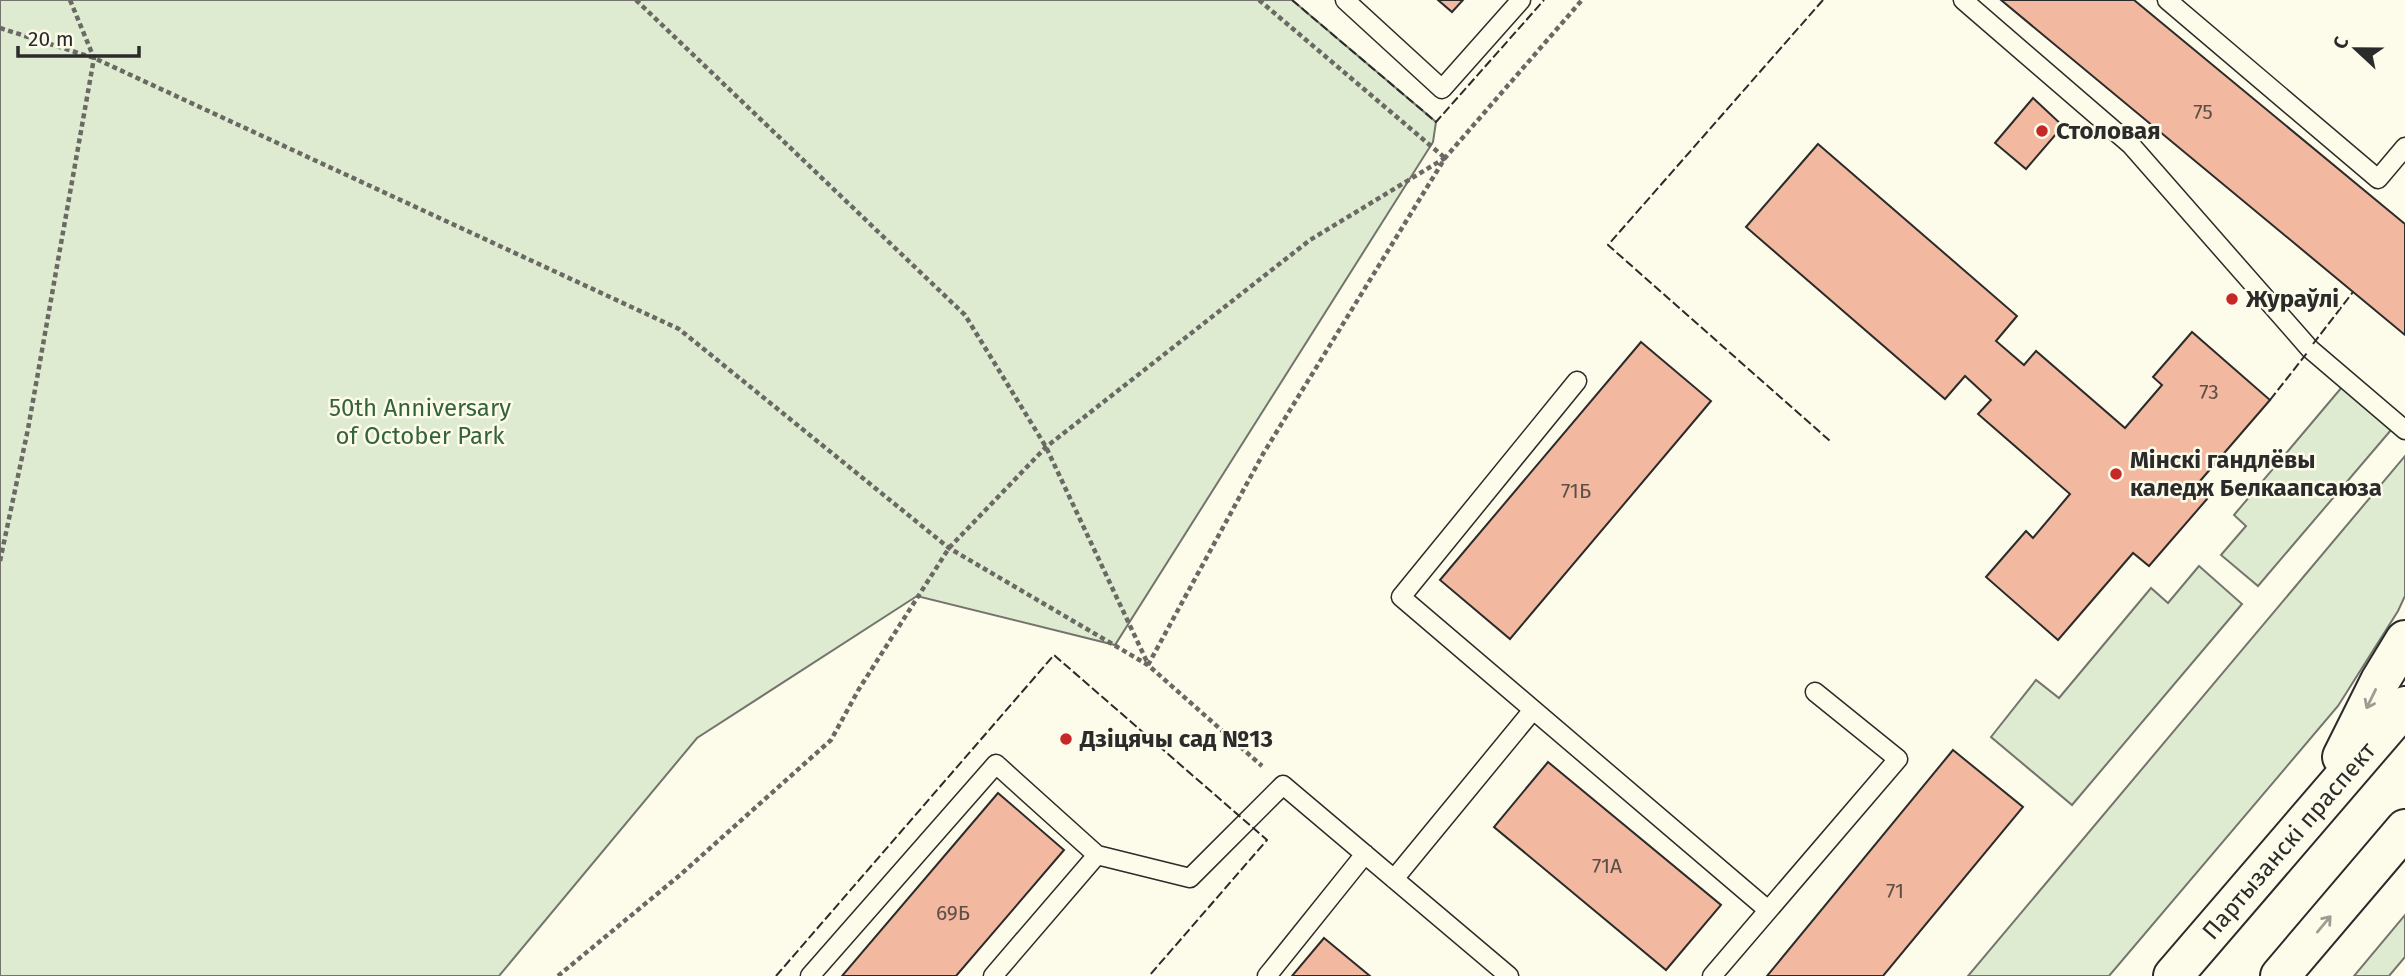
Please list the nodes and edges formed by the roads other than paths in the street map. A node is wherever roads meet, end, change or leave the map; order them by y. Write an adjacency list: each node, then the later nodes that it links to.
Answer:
1 (1345, 0): 2 (lane)
2 (1521, 0)
3 (1963, 0): 7 (lane)
4 (2168, 0): 5 (lane)
5 (2405, 147)
6 (1577, 381): 11 (lane)
7 (2405, 430)
8 (2405, 640): 12 (main road, one-way to 12)
9 (1815, 692): 17 (lane)
10 (2405, 706): 12 (main road, Партызанскі праспект)
11 (1533, 710): 16 (lane); 17 (lane)
12 (2318, 806): 23 (main road, Партызанскі праспект)
13 (2405, 829): 24 (main road, one-way to 13)
14 (1365, 854): 15 (lane); 16 (lane); 20 (lane)
15 (1097, 855): 18 (lane); 19 (lane)
16 (1394, 879): 21 (lane)
17 (1768, 911): 22 (lane)
18 (810, 976)
19 (993, 976)
20 (1267, 976)
21 (1509, 976)
22 (1712, 976)
23 (2173, 976)
24 (2280, 976)

